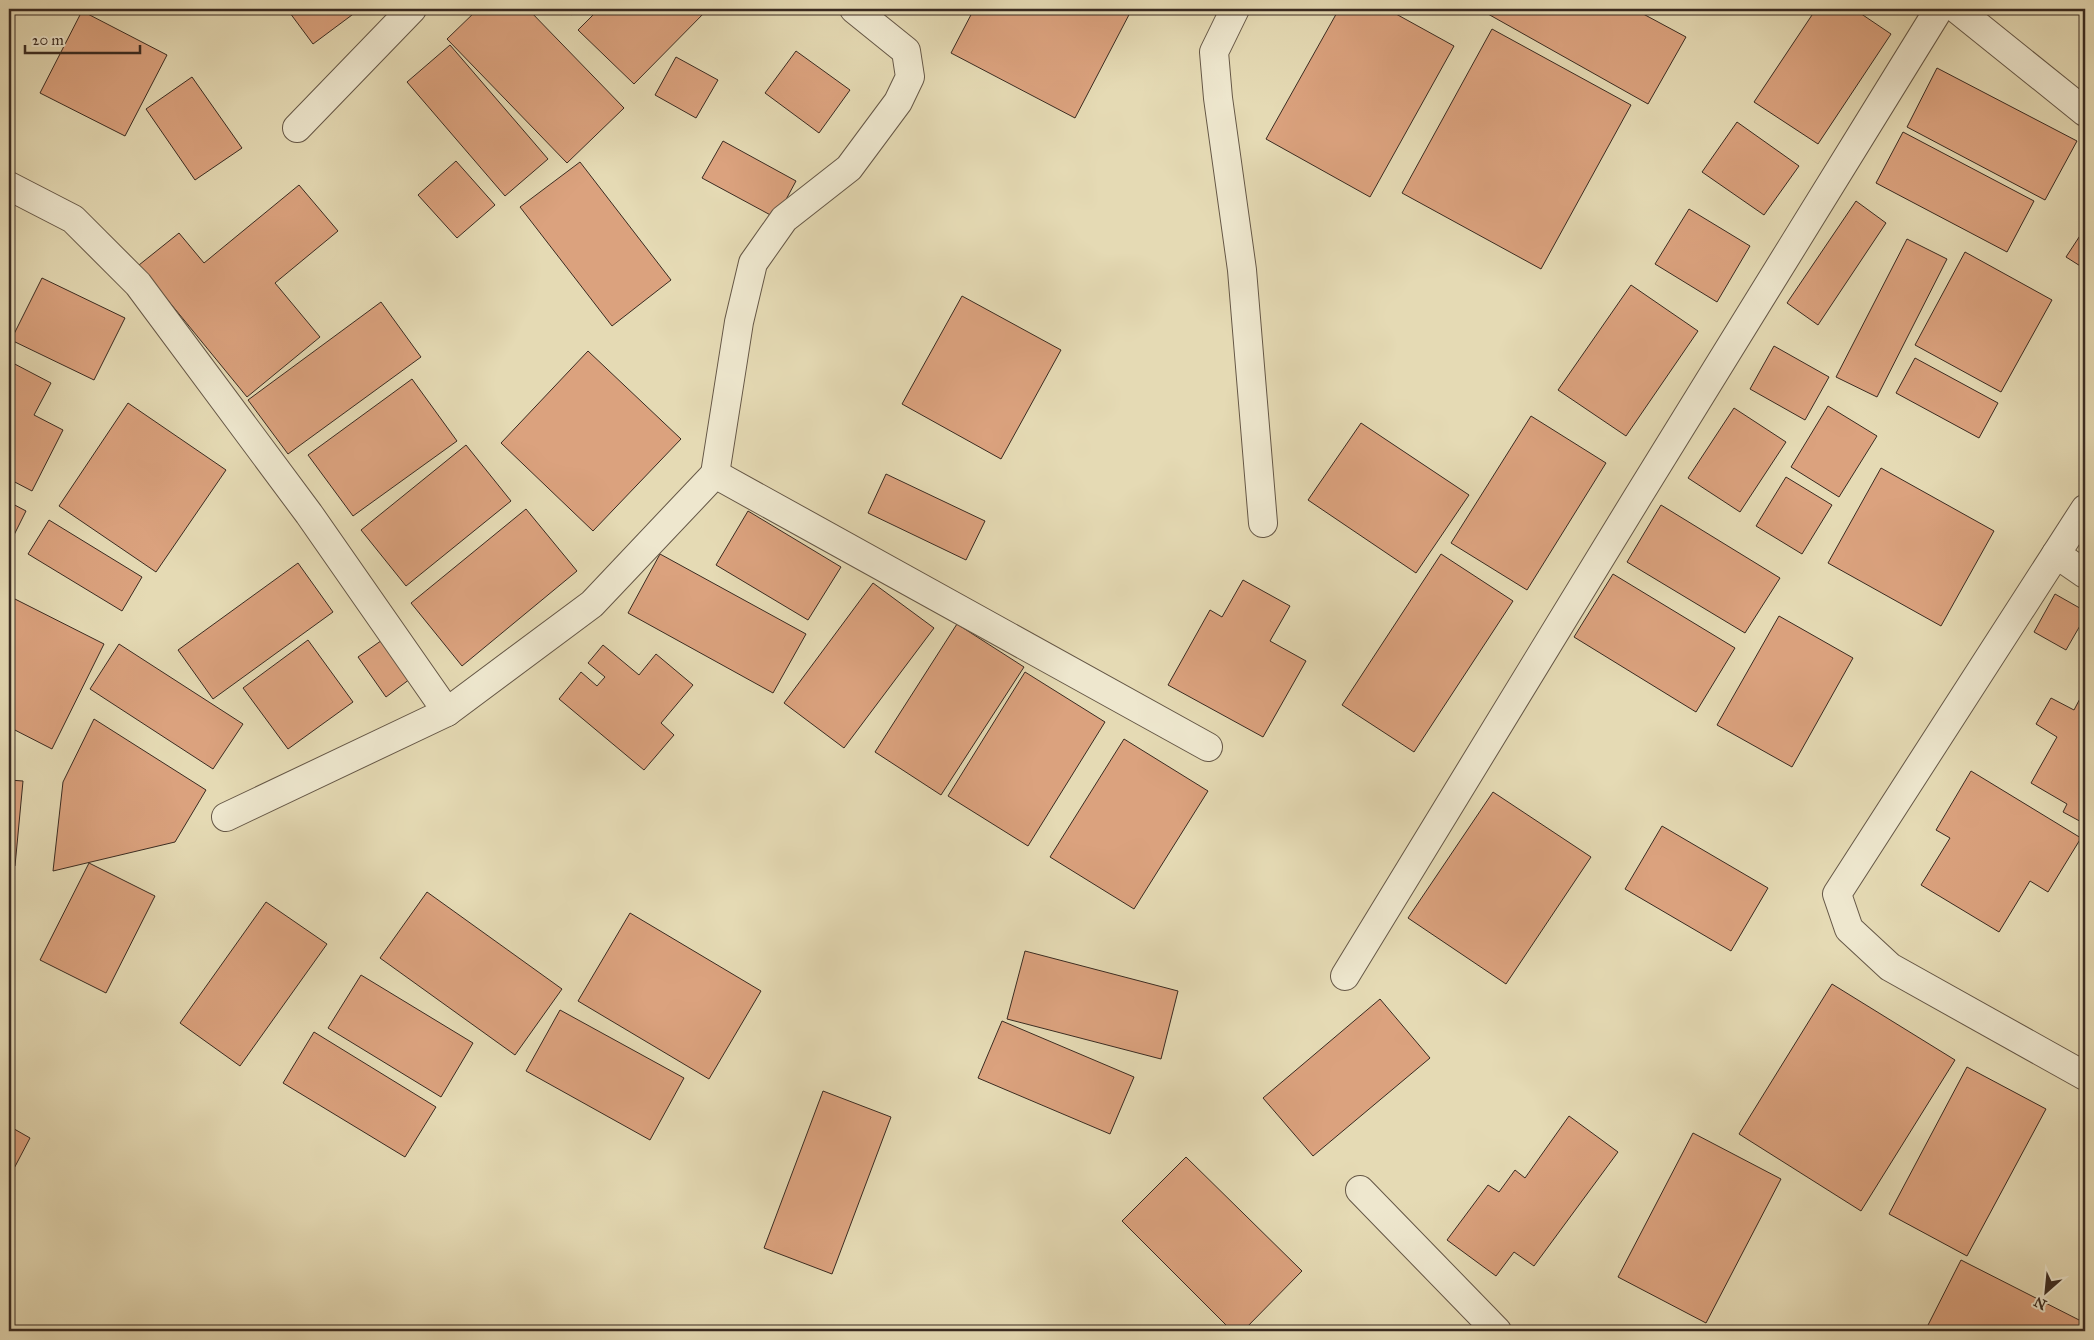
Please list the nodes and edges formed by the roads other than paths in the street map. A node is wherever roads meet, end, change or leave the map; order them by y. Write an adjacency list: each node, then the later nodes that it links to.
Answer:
1 (412, 9): 7 (street)
2 (854, 9): 9 (street)
3 (1236, 9): 11 (street)
4 (1939, 9): 17 (street)
5 (1957, 9): 6 (street)
6 (2085, 112)
7 (298, 128)
8 (9, 186): 14 (street)
9 (715, 474): 14 (street); 15 (street)
10 (2085, 509): 12 (street)
11 (1263, 523)
12 (2056, 554): 13 (street); 18 (street)
13 (2085, 574)
14 (447, 712): 16 (street)
15 (1208, 747)
16 (226, 817)
17 (1345, 976)
18 (2085, 1076)
19 (1360, 1190): 20 (street)
20 (1497, 1331)

